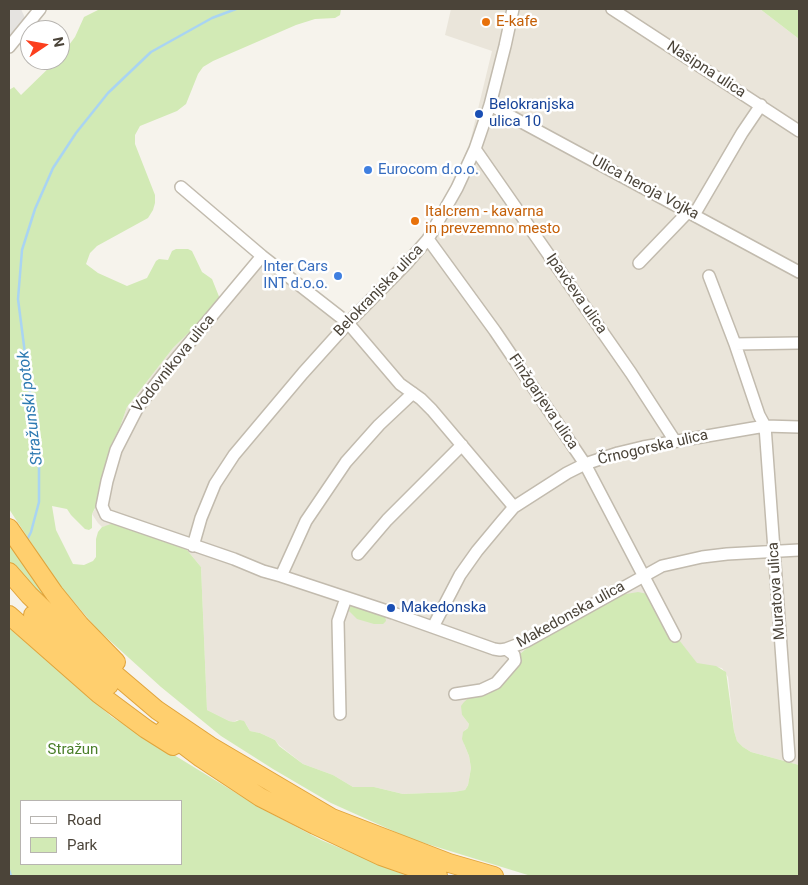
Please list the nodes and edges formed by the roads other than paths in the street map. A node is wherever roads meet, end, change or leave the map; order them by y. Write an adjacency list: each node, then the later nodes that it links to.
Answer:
1 (512, 9): 5 (street, Belokranjska ulica)
2 (612, 9): 6 (street, Nasipna ulica)
3 (34, 11): 4 (street)
4 (9, 46)
5 (490, 104): 8 (street, Belokranjska ulica); 10 (street, Ulica heroja Vojka)
6 (761, 105): 7 (street, Nasipna ulica); 10 (street)
7 (799, 131)
8 (475, 149): 11 (street, Belokranjska ulica); 22 (street, Ipavčeva ulica)
9 (180, 187): 12 (street)
10 (691, 213): 13 (street); 14 (street, Ulica heroja Vojka)
11 (428, 239): 16 (street, Belokranjska ulica); 24 (street, Finžgarjeva ulica)
12 (262, 256): 16 (street); 26 (street, Vodovnikova ulica)
13 (639, 263)
14 (799, 272)
15 (709, 276): 18 (street, Muratova ulica)
16 (348, 323): 19 (street); 28 (street, Belokranjska ulica)
17 (799, 342): 18 (street)
18 (735, 344): 20 (street, Muratova ulica)
19 (413, 393): 23 (street); 34 (street)
20 (765, 426): 21 (street, Črnogorska ulica); 22 (street, Črnogorska ulica); 30 (street, Muratova ulica)
21 (799, 427)
22 (675, 441): 24 (street, Črnogorska ulica)
23 (462, 445): 25 (street); 31 (street)
24 (584, 464): 25 (street, Črnogorska ulica); 33 (street, Finžgarjeva ulica)
25 (514, 507): 38 (street, Črnogorska ulica)
26 (104, 513): 28 (street, Makedonska ulica)
27 (9, 528): 43 (highway)
28 (193, 546): 34 (street, Makedonska ulica)
29 (799, 550): 30 (street, Makedonska ulica)
30 (774, 551): 33 (street, Makedonska ulica); 44 (street, Muratova ulica)
31 (358, 554)
32 (9, 572): 43 (highway)
33 (644, 574): 39 (street, Finžgarjeva ulica); 40 (street, Makedonska ulica)
34 (281, 576): 36 (street, Makedonska ulica)
35 (9, 589): 43 (highway)
36 (346, 598): 38 (street, Makedonska ulica); 42 (street)
37 (9, 615): 43 (highway)
38 (433, 627): 40 (street, Makedonska ulica)
39 (675, 636)
40 (506, 649): 41 (street)
41 (454, 694)
42 (340, 714)
43 (205, 752): 45 (highway); 46 (highway)
44 (789, 756)
45 (438, 876)
46 (494, 876)

